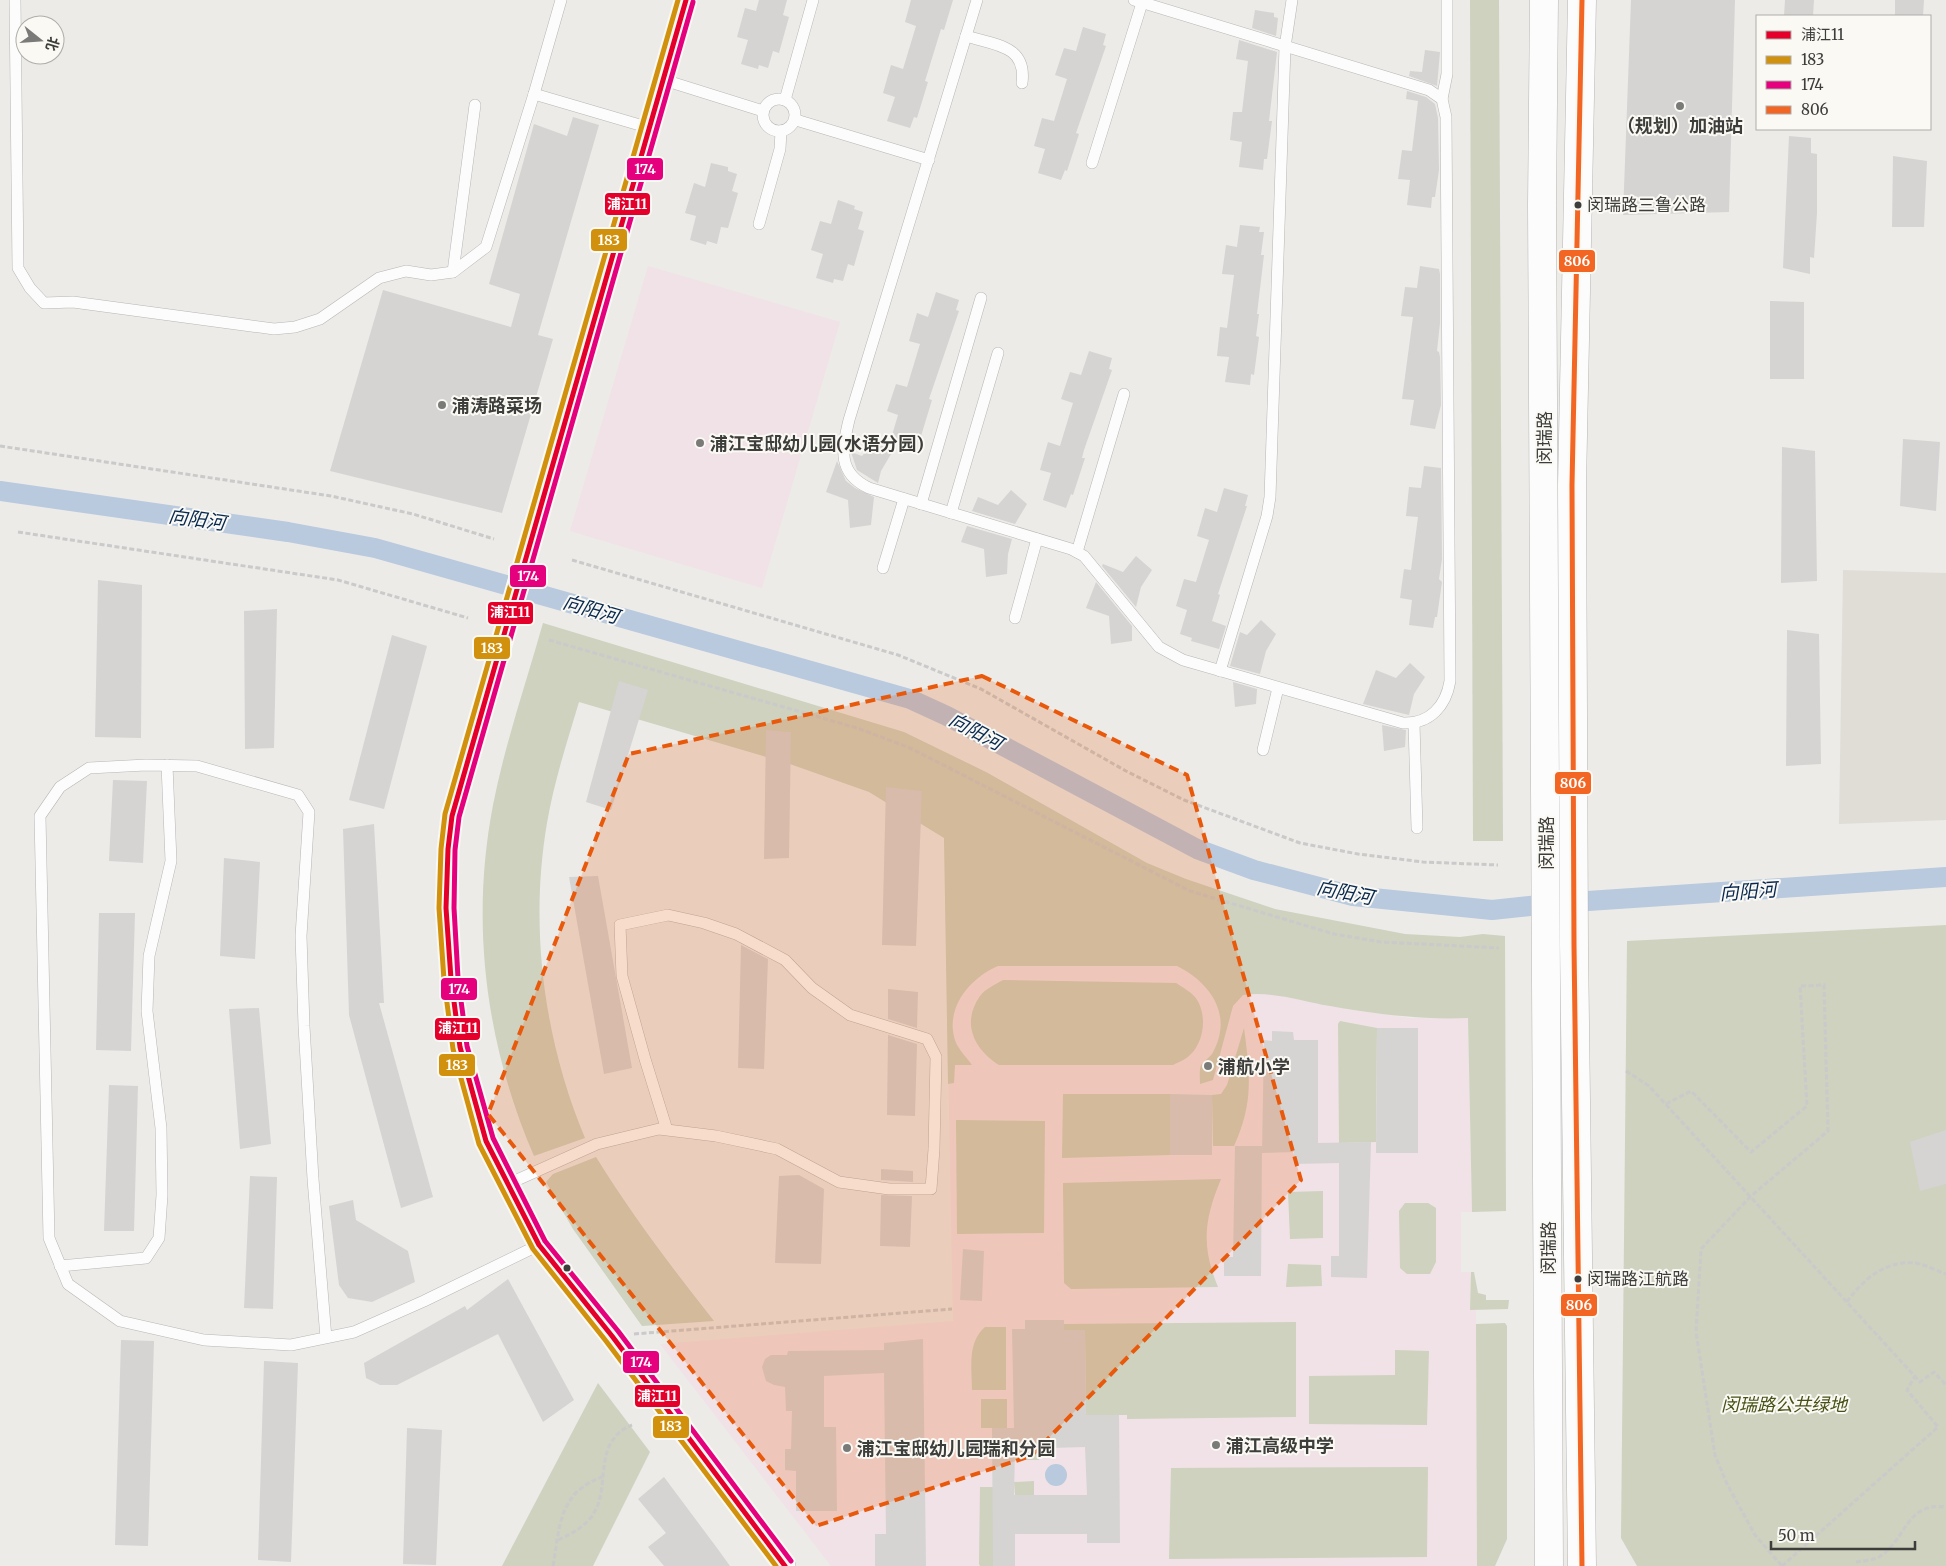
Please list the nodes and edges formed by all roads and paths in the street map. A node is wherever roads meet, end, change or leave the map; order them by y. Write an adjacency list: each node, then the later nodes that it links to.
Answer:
1 (15, 0): 26 (lane)
2 (561, 0): 15 (lane)
3 (686, 0): 13 (street)
4 (813, 0): 17 (lane)
5 (977, 0): 11 (lane)
6 (1292, 0): 12 (lane)
7 (1447, 0): 16 (lane)
8 (1544, 0): 72 (main road, 闵瑞路)
9 (1582, 0): 73 (main road, 闵瑞路)
10 (1138, 1): 12 (lane); 24 (lane)
11 (966, 36): 14 (lane); 23 (lane)
12 (1285, 47): 16 (lane); 43 (lane)
13 (664, 80): 19 (lane); 21 (street)
14 (1022, 84)
15 (534, 94): 21 (lane); 26 (lane)
16 (1442, 99): 45 (lane)
17 (785, 100): 19 (lane); 20 (lane)
18 (475, 105): 26 (lane)
19 (762, 111): 22 (lane)
20 (796, 120): 22 (lane); 23 (lane)
21 (650, 128): 54 (street)
22 (781, 131): 25 (lane)
23 (929, 160): 31 (lane)
24 (1092, 164)
25 (758, 224)
26 (453, 272)
27 (981, 298): 32 (lane)
28 (998, 353): 33 (lane)
29 (1124, 394): 37 (lane)
30 (0, 446): 35 (path)
31 (904, 499): 32 (lane); 39 (lane)
32 (921, 504): 33 (lane)
33 (951, 513): 36 (lane)
34 (18, 532): 40 (path)
35 (494, 539)
36 (1038, 539): 37 (lane); 41 (lane)
37 (1077, 552): 43 (lane)
38 (572, 560): 49 (path)
39 (883, 568)
40 (468, 618)
41 (1015, 618)
42 (549, 640): 50 (path)
43 (1220, 671): 44 (lane)
44 (1278, 688): 45 (lane); 46 (lane)
45 (1414, 723): 48 (lane)
46 (1263, 750)
47 (167, 765): 57 (lane); 57 (lane); 62 (lane)
48 (1417, 828)
49 (1498, 865)
50 (1498, 948)
51 (1626, 1071): 52 (path)
52 (1666, 1104): 55 (path); 55 (path)
53 (667, 1130): 53 (lane); 54 (lane)
54 (508, 1184): 56 (street)
55 (1751, 1196): 59 (path); 74 (path)
56 (539, 1245): 61 (street); 62 (lane)
57 (60, 1266): 62 (lane)
58 (1946, 1274): 59 (path)
59 (1847, 1302): 63 (path)
60 (952, 1310): 61 (path)
61 (612, 1336): 71 (street)
62 (326, 1338)
63 (1915, 1376): 64 (path); 74 (path)
64 (1946, 1385)
65 (632, 1425): 66 (path)
66 (602, 1477): 68 (path); 68 (path)
67 (1946, 1507): 69 (path)
68 (558, 1540): 70 (path)
69 (1856, 1562)
70 (554, 1566)
71 (785, 1566)
72 (1549, 1566)
73 (1582, 1566)
74 (1782, 1566)

